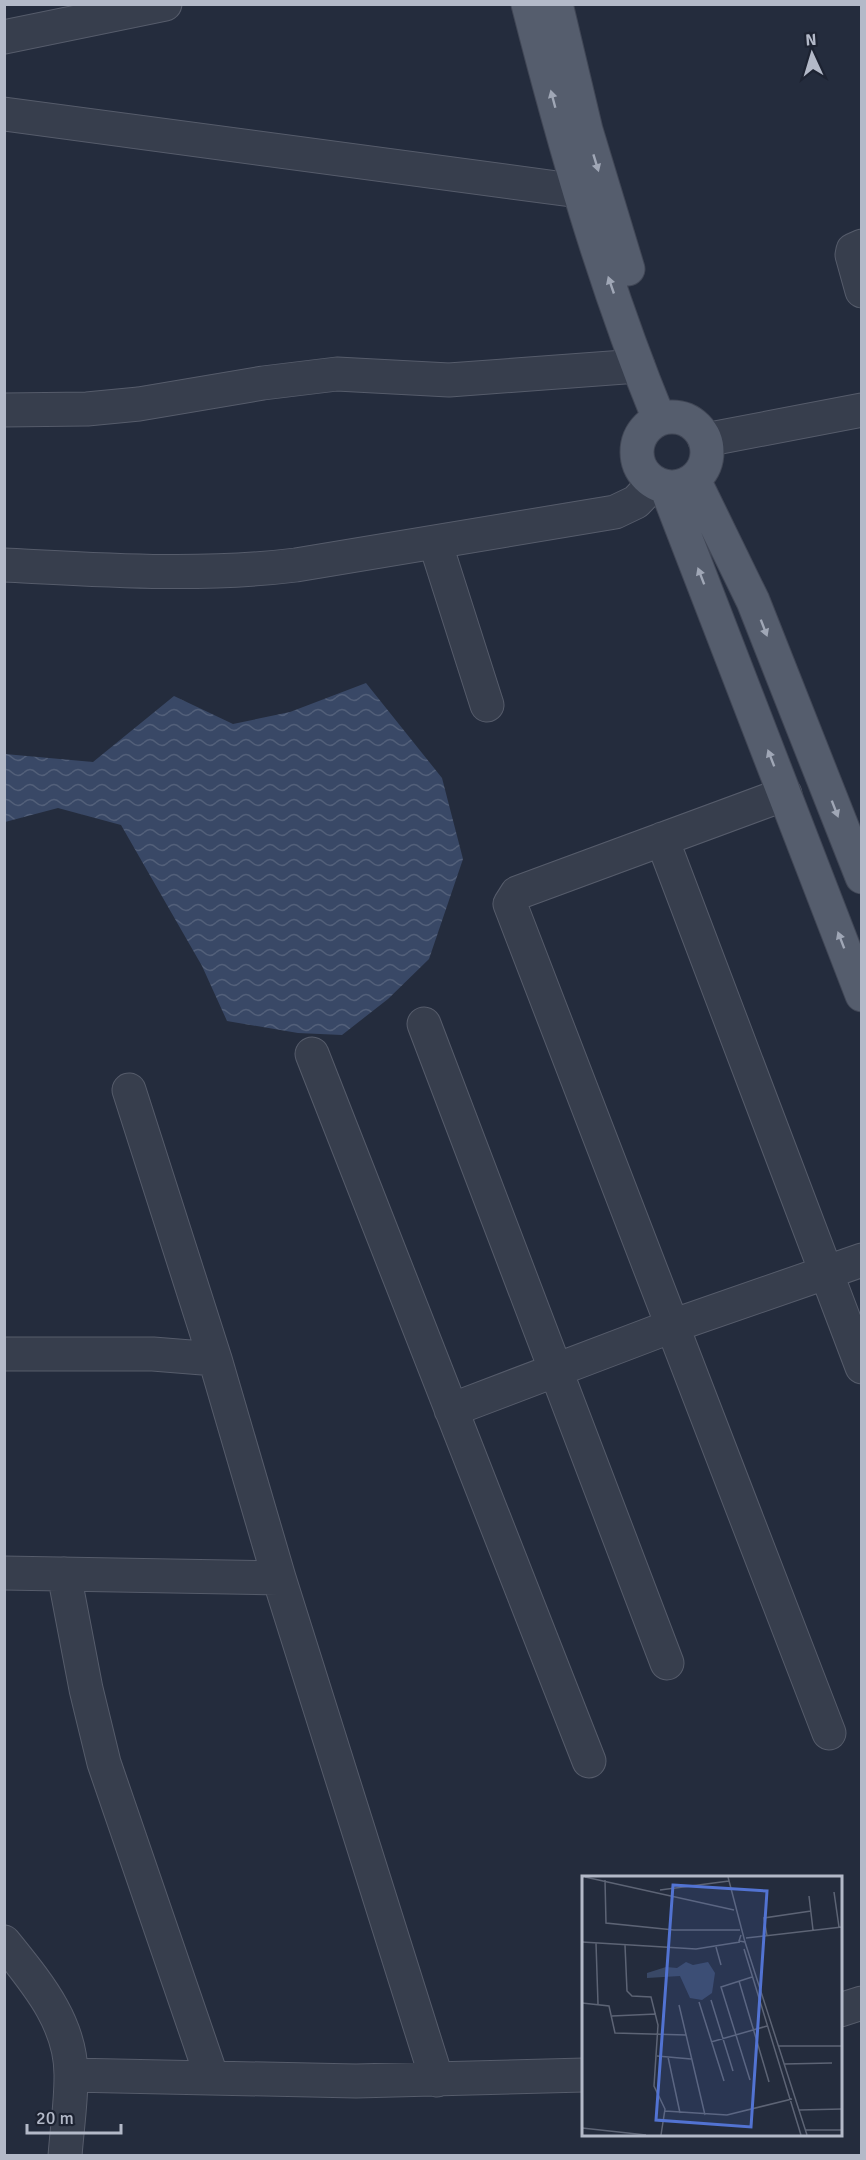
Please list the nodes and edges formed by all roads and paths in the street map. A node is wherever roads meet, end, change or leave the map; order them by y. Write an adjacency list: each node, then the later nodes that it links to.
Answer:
1 (165, 4): 4 (street)
2 (528, 4): 6 (main road, one-way to 2)
3 (556, 4): 12 (main road, one-way to 12)
4 (4, 37)
5 (4, 114): 6 (street)
6 (579, 191): 9 (main road, one-way to 6)
7 (861, 246): 8 (street)
8 (861, 291)
9 (638, 366): 10 (street); 12 (main road)
10 (4, 410)
11 (861, 410): 13 (street)
12 (670, 418): 13 (main road); 14 (main road)
13 (705, 440): 14 (main road)
14 (671, 483): 15 (street); 18 (main road, one-way to 14); 20 (main road, one-way to 20)
15 (435, 542): 16 (street); 17 (street)
16 (4, 565)
17 (488, 705)
18 (785, 794): 19 (street); 21 (main road, one-way to 18)
19 (662, 839): 26 (street); 27 (street)
20 (861, 877)
21 (861, 995)
22 (424, 1024): 31 (street)
23 (312, 1054): 32 (street)
24 (129, 1090): 29 (street)
25 (861, 1260): 26 (street)
26 (826, 1273): 27 (street); 30 (street)
27 (672, 1326): 31 (street); 37 (street)
28 (4, 1354): 29 (street)
29 (215, 1359): 35 (street)
30 (861, 1367)
31 (556, 1370): 32 (street); 36 (street)
32 (451, 1410): 38 (street)
33 (4, 1573): 34 (street)
34 (64, 1574): 35 (street); 44 (street)
35 (279, 1578): 45 (street)
36 (667, 1663)
37 (829, 1732)
38 (589, 1761)
39 (4, 1942): 42 (street)
40 (861, 2003): 41 (street)
41 (842, 2009)
42 (71, 2075): 44 (street); 46 (street)
43 (582, 2075): 45 (street)
44 (212, 2078): 45 (street)
45 (437, 2080)
46 (65, 2156)

